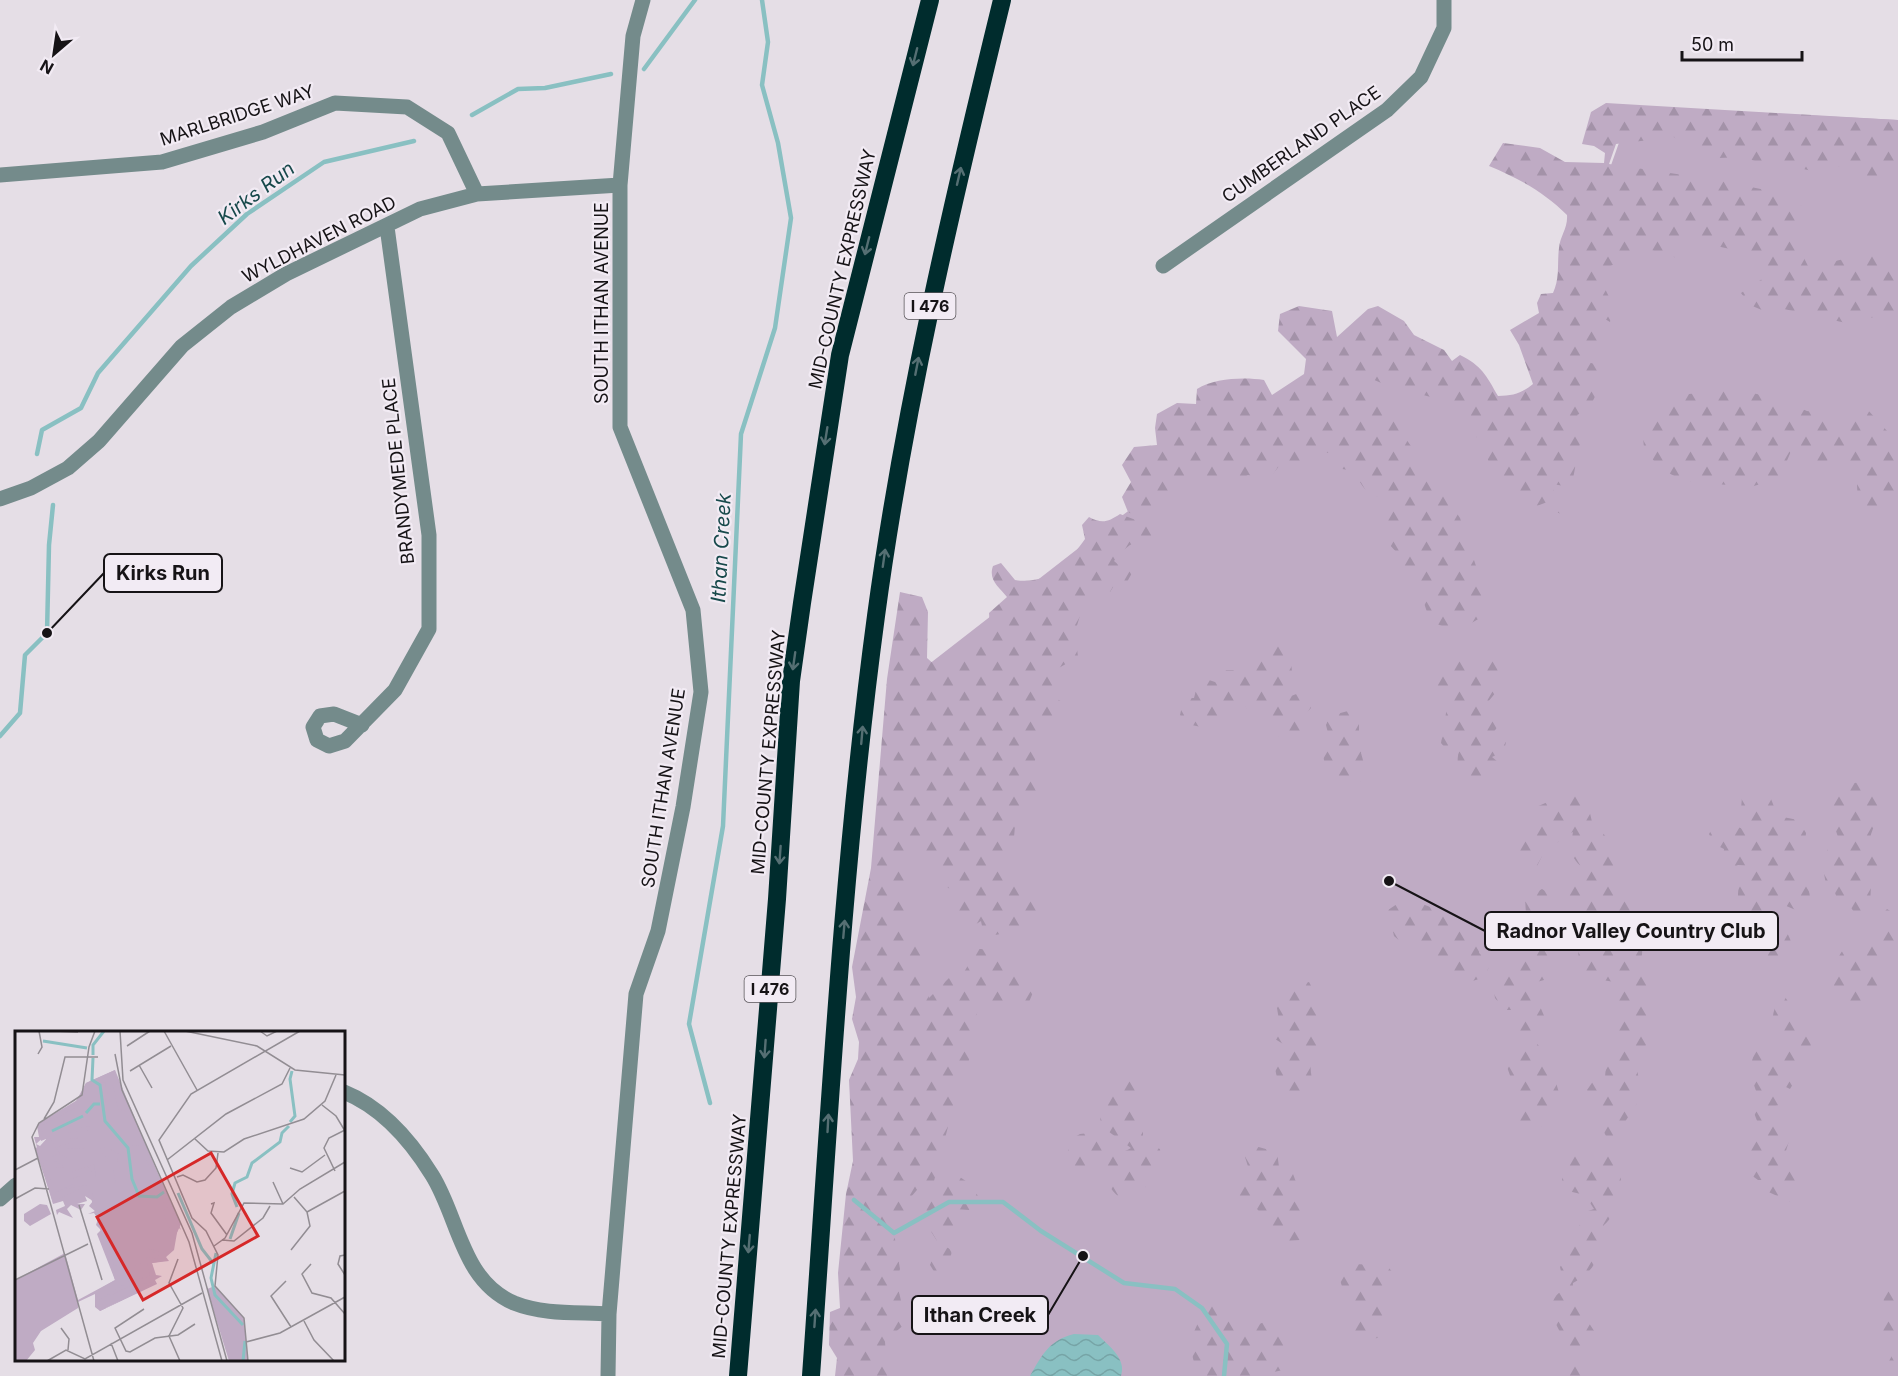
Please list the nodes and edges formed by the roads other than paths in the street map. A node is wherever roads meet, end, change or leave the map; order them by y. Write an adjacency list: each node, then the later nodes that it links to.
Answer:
1 (643, 0): 6 (street, SOUTH ITHAN AVENUE)
2 (930, 0): 17 (highway, MID-COUNTY EXPRESSWAY / I 476, one-way to 17)
3 (1002, 0): 18 (highway, I 476, one-way to 3)
4 (1444, 0): 9 (street, CUMBERLAND PLACE)
5 (0, 175): 7 (street, MARLBRIDGE WAY)
6 (620, 185): 7 (street, WYLDHAVEN ROAD); 15 (street, SOUTH ITHAN AVENUE)
7 (477, 194): 8 (street, WYLDHAVEN ROAD)
8 (387, 227): 10 (street, WYLDHAVEN ROAD); 11 (street, BRANDYMEDE PLACE)
9 (1163, 266)
10 (0, 499)
11 (362, 725)
12 (345, 1092): 15 (street)
13 (15, 1186): 14 (street)
14 (0, 1199)
15 (609, 1314): 16 (street, SOUTH ITHAN AVENUE)
16 (608, 1376)
17 (738, 1376)
18 (810, 1376)

